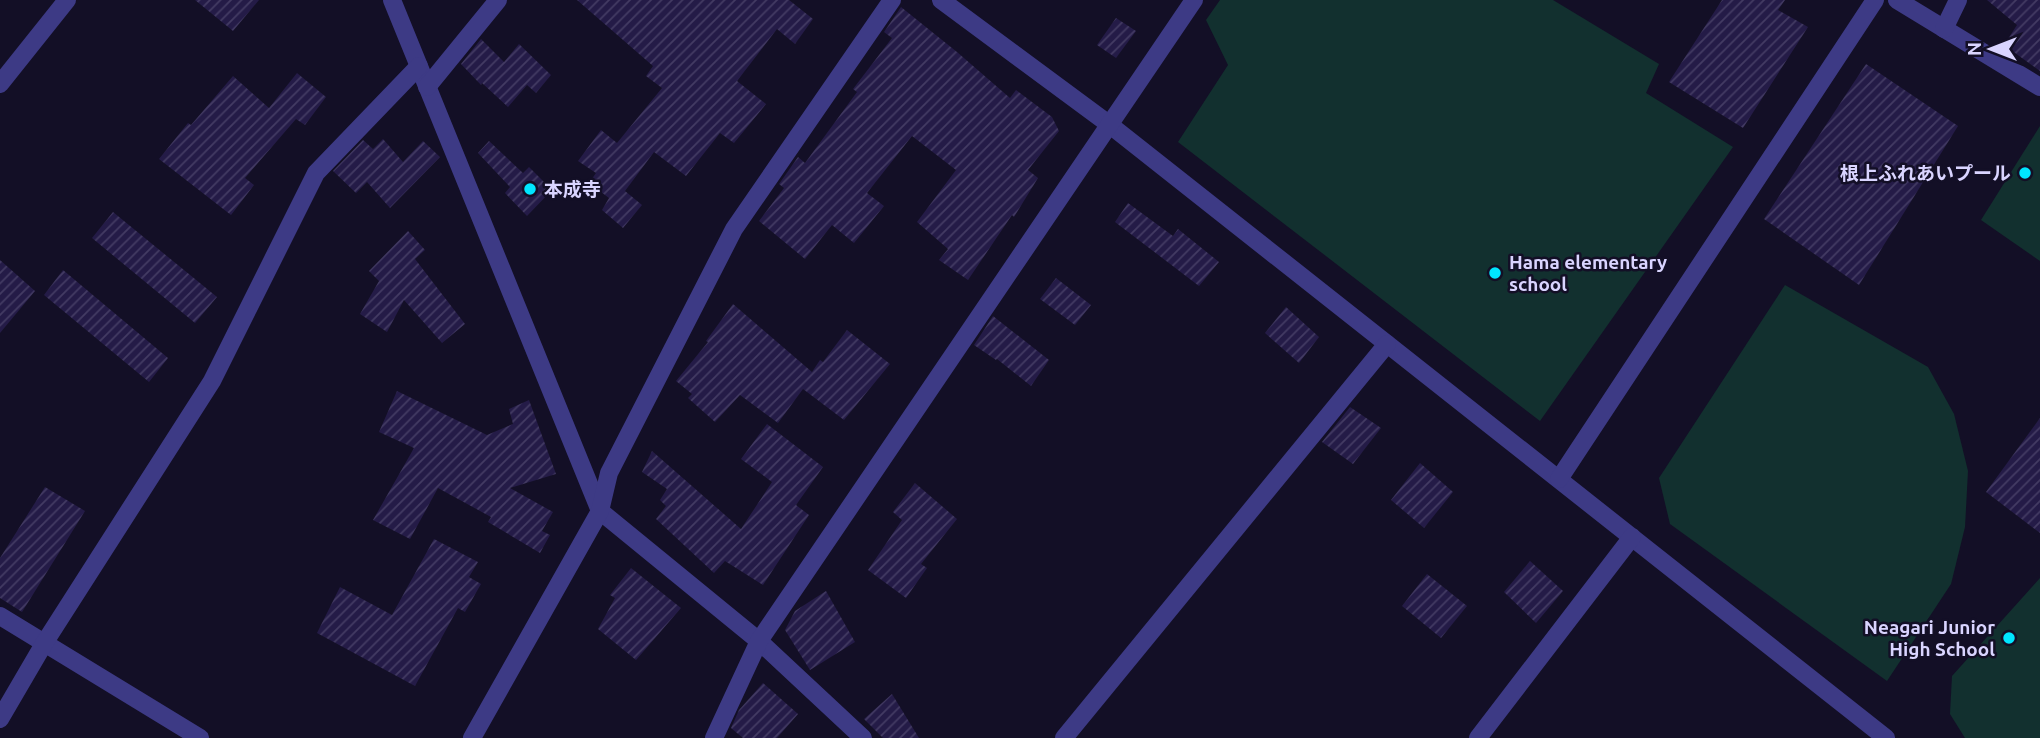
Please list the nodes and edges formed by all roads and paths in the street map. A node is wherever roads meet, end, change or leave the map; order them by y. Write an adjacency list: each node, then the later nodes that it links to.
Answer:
1 (67, 0): 12 (street)
2 (392, 0): 11 (street)
3 (498, 0): 13 (street)
4 (892, 0): 18 (street)
5 (941, 0): 15 (street)
6 (1194, 0): 15 (street)
7 (1875, 0): 17 (street)
8 (1897, 0): 10 (street)
9 (1958, 0): 10 (street)
10 (1944, 29): 14 (street)
11 (419, 66): 13 (street); 22 (street)
12 (0, 84)
13 (427, 87): 18 (street)
14 (2040, 87)
15 (1110, 125): 16 (street); 21 (street)
16 (1387, 344): 17 (street); 28 (street)
17 (1559, 479): 19 (street)
18 (600, 511): 21 (street); 25 (street)
19 (1632, 537): 29 (street); 30 (street)
20 (0, 616): 22 (street)
21 (759, 641): 26 (street); 27 (street)
22 (45, 642): 23 (street); 24 (street)
23 (0, 719)
24 (200, 738)
25 (472, 738)
26 (714, 738)
27 (863, 738)
28 (1064, 738)
29 (1478, 738)
30 (1886, 738)

